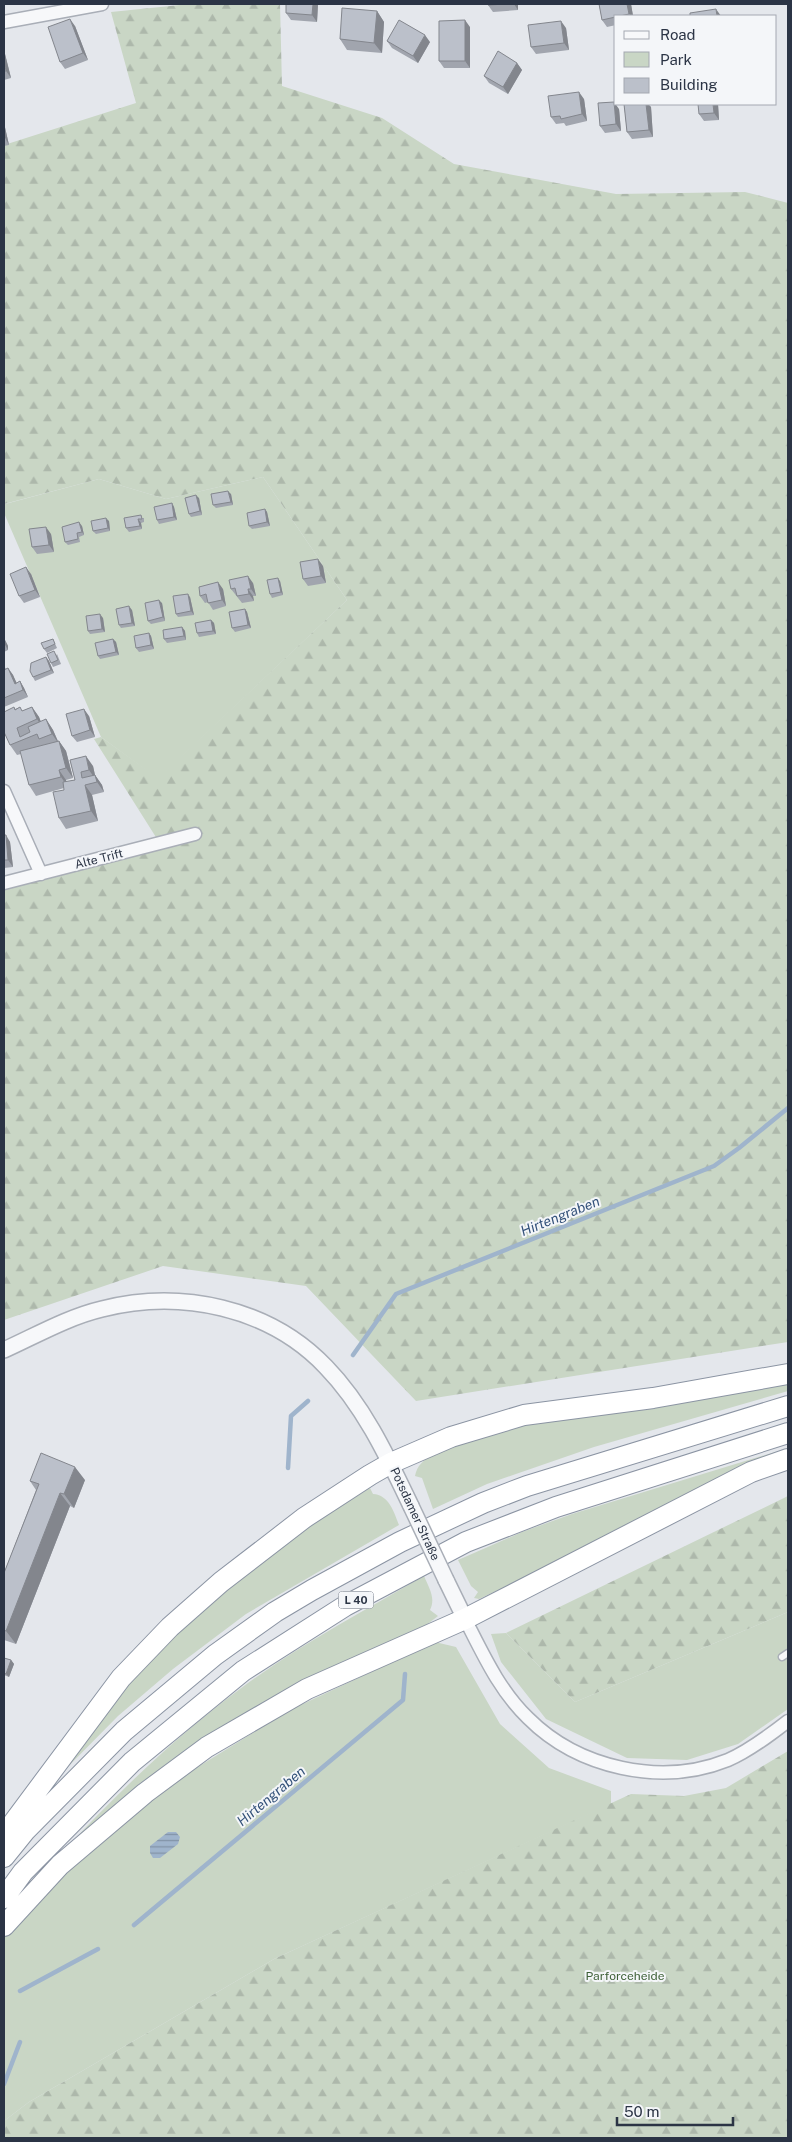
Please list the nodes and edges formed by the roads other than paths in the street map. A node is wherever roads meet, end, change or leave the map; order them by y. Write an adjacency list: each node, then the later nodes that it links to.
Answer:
1 (102, 4): 2 (street)
2 (4, 22)
3 (4, 791): 5 (street)
4 (195, 834): 5 (street, Alte Trift)
5 (40, 874): 6 (street, Alte Trift)
6 (4, 883)
7 (4, 1350): 12 (street, Potsdamer Straße)
8 (788, 1374): 12 (highway)
9 (788, 1406): 18 (highway, L 40)
10 (788, 1432): 19 (highway, L 40)
11 (788, 1459): 13 (highway)
12 (391, 1463): 13 (street, Potsdamer Straße, bridge); 17 (highway)
13 (465, 1619): 16 (street, Potsdamer Straße); 20 (highway)
14 (788, 1653): 15 (lane)
15 (782, 1657)
16 (788, 1721)
17 (4, 1835)
18 (4, 1857)
19 (4, 1898)
20 (4, 1926)

